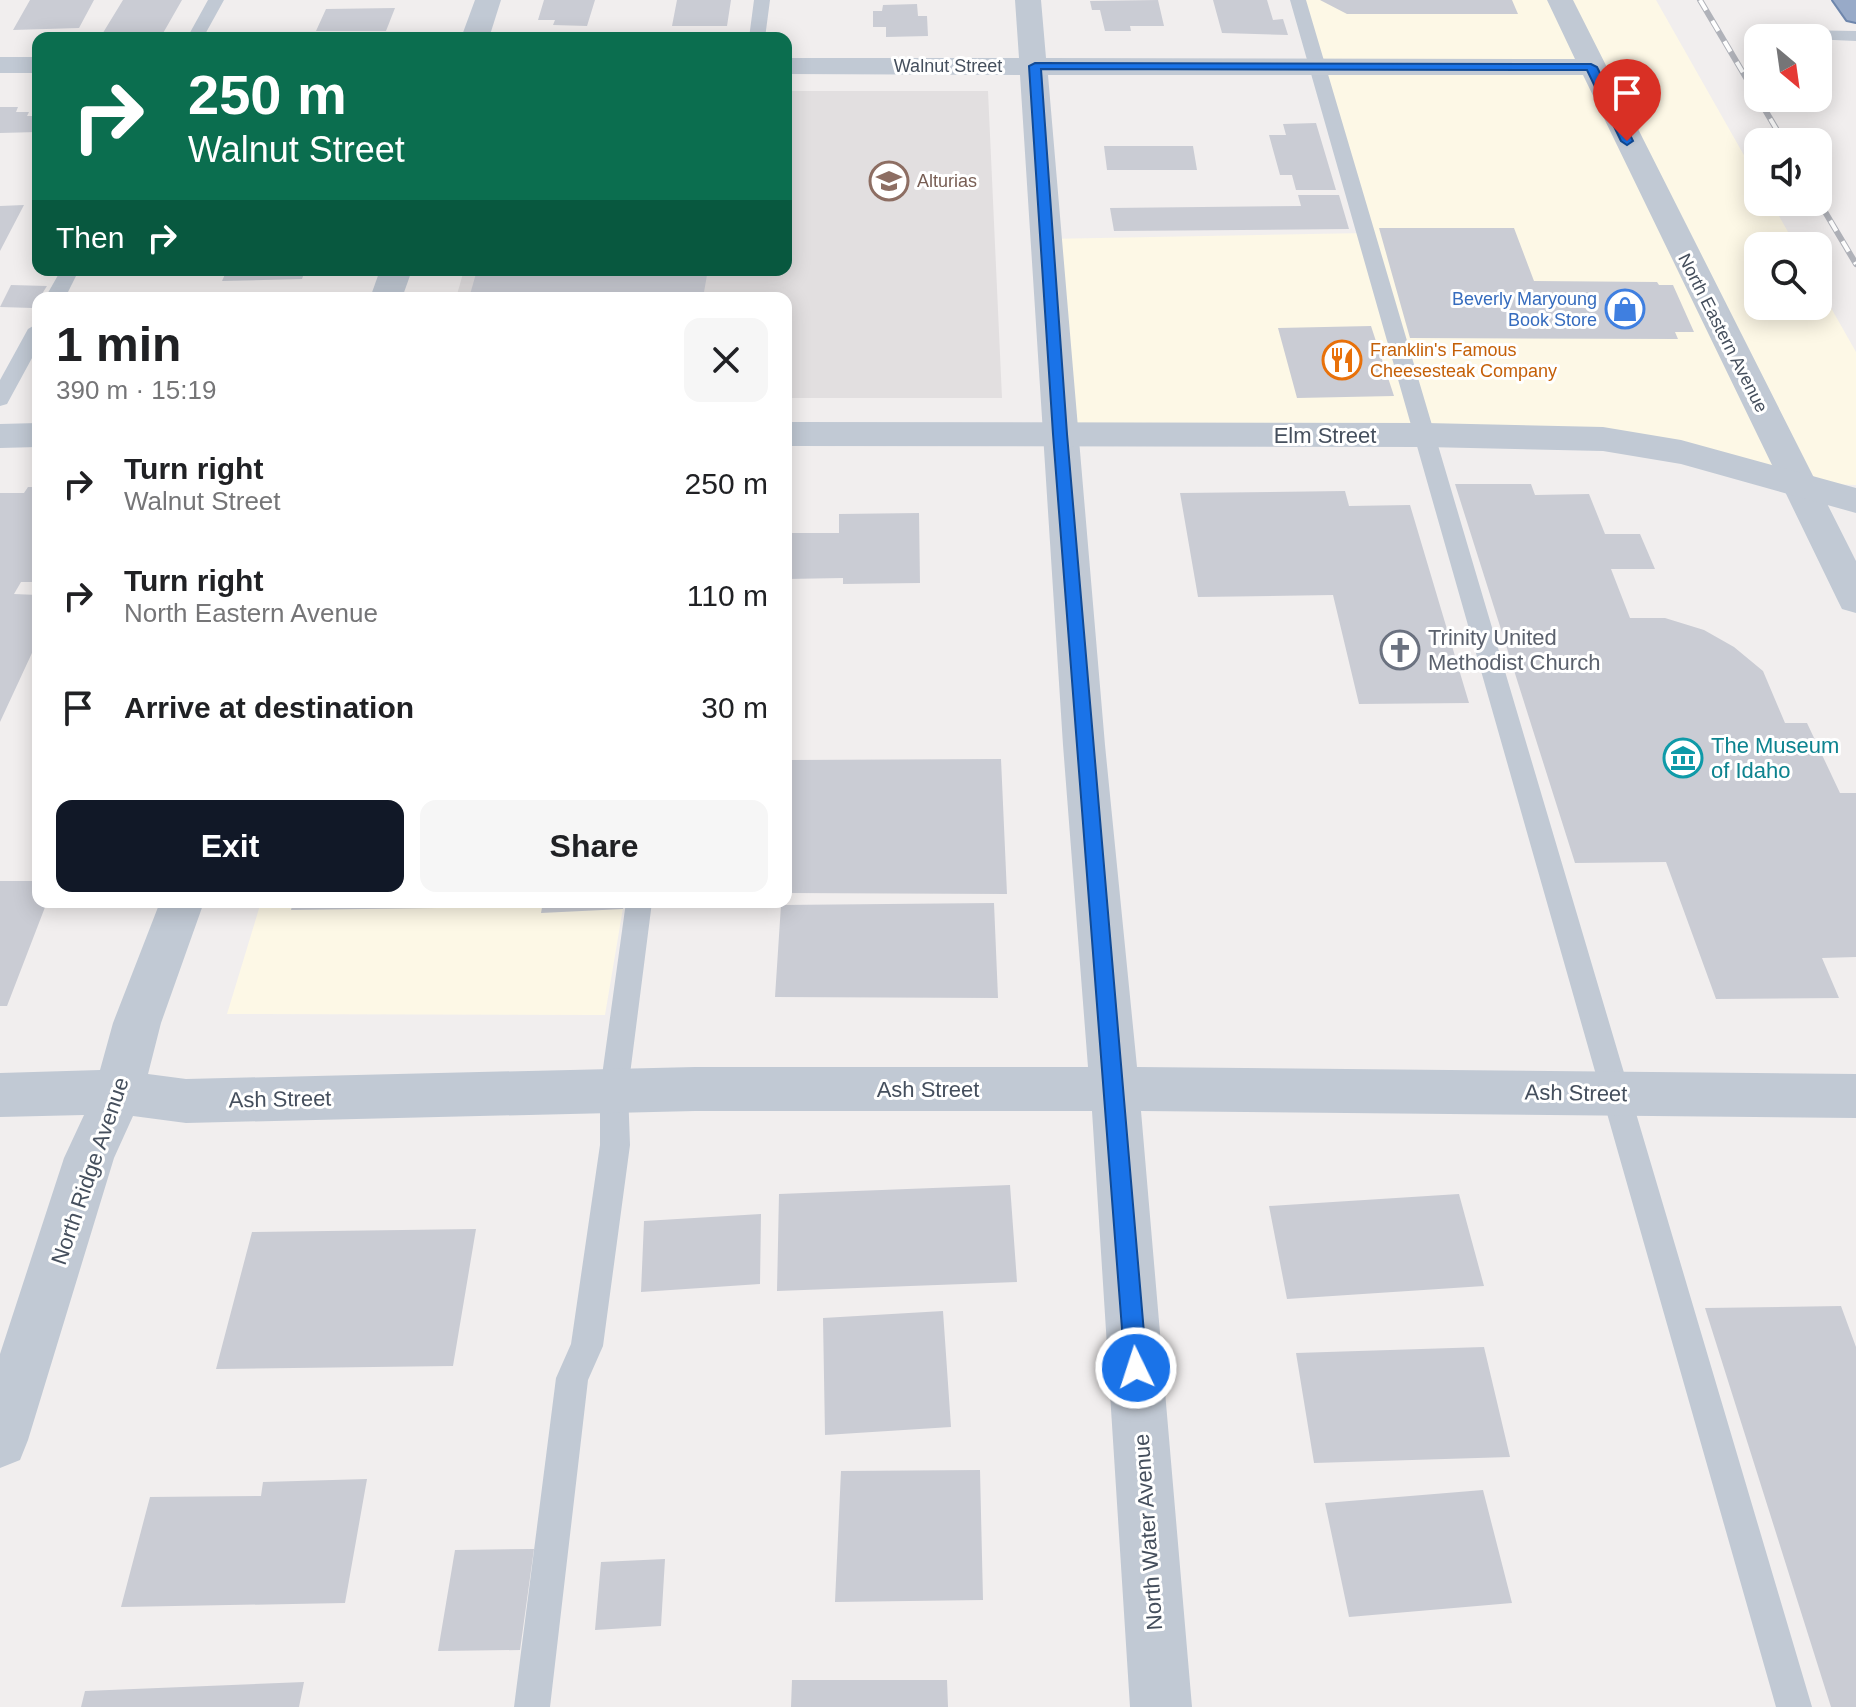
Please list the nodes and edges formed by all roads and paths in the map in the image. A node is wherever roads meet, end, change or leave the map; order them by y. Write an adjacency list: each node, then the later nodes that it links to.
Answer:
1 (216, 0): 9 (lane)
2 (488, 0): 10 (street)
3 (762, 0): 11 (lane)
4 (1028, 0): 18 (street, North Water Avenue)
5 (1298, 0): 16 (lane)
6 (1560, 0): 19 (street, North Eastern Avenue)
7 (1846, 0): 8 (highway)
8 (1856, 14)
9 (198, 32)
10 (477, 32)
11 (758, 32)
12 (1832, 36): 13 (lane)
13 (1856, 36)
14 (0, 65): 15 (street)
15 (32, 65)
16 (1318, 65): 18 (street, Walnut Street); 19 (street, Walnut Street); 25 (lane)
17 (792, 66): 18 (street, Walnut Street)
18 (1035, 66): 23 (street, North Water Avenue)
19 (1591, 67): 27 (street, North Eastern Avenue)
20 (32, 340): 21 (lane)
21 (0, 399)
22 (792, 434): 23 (street, Elm Street)
23 (1060, 434): 25 (street, Elm Street); 32 (street, North Water Avenue)
24 (32, 435): 26 (street)
25 (1426, 435): 27 (street, Elm Street); 35 (lane)
26 (0, 436)
27 (1799, 483): 28 (street, Elm Street); 29 (street, North Eastern Avenue)
28 (1856, 501)
29 (1856, 599)
30 (180, 908): 34 (street, North Ridge Avenue)
31 (638, 908): 33 (lane)
32 (1115, 1089): 33 (street, Ash Street); 35 (street, Ash Street); 40 (street, North Water Avenue)
33 (614, 1090): 34 (street, Ash Street); 39 (lane)
34 (119, 1092): 36 (street, Ash Street); 38 (street, North Ridge Avenue)
35 (1614, 1094): 37 (street, Ash Street); 41 (lane)
36 (0, 1095)
37 (1856, 1096)
38 (0, 1440)
39 (532, 1707)
40 (1161, 1707)
41 (1794, 1707)

